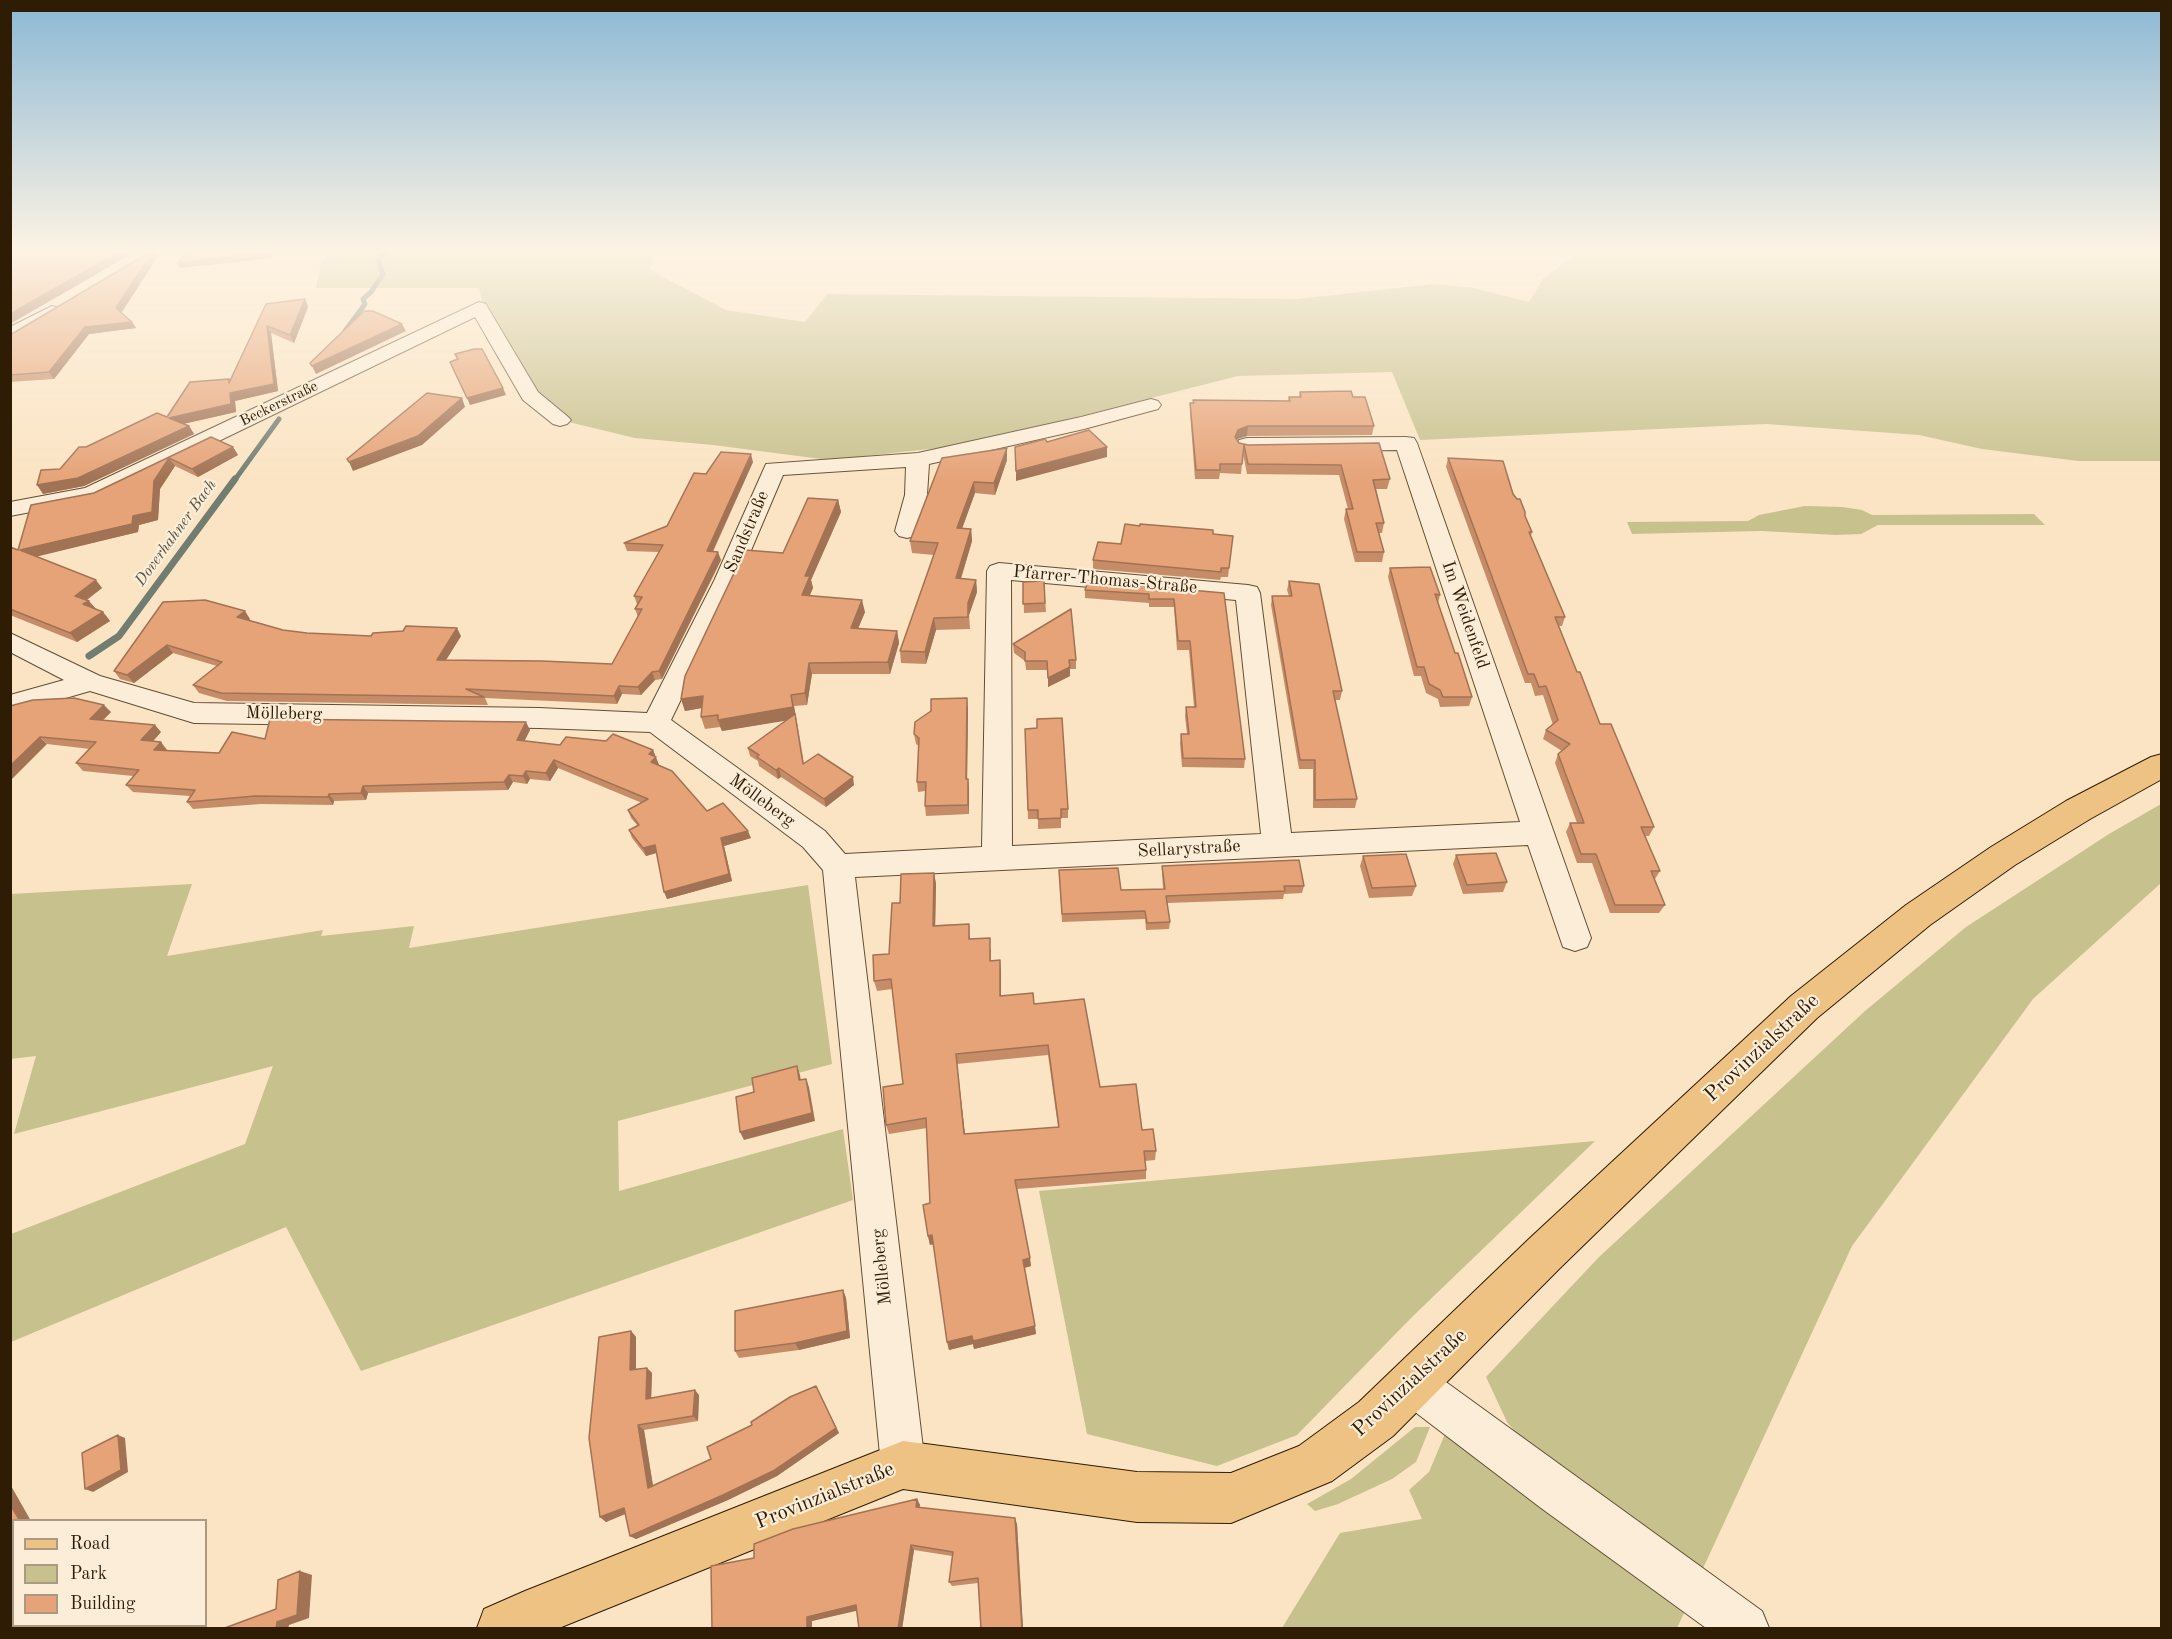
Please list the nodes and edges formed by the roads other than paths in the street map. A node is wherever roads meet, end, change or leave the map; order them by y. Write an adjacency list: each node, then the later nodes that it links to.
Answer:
1 (436, 328): 7 (street, Beckerstraße)
2 (491, 328): 4 (street, Beckerstraße)
3 (1151, 405): 6 (street, Sandstraße)
4 (560, 420)
5 (1247, 445): 14 (street, Im Weidenfeld)
6 (918, 460): 8 (street); 12 (street, Sandstraße)
7 (10, 508)
8 (907, 531)
9 (10, 641): 10 (street, Mölleberg)
10 (90, 682): 11 (street); 12 (street, Mölleberg)
11 (10, 705)
12 (656, 723): 17 (street, Mölleberg)
13 (2162, 765): 19 (main road, Provinzialstraße)
14 (1539, 833): 15 (street, Sellarystraße); 18 (street, Im Weidenfeld)
15 (1277, 844): 16 (street, Sellarystraße); 16 (street, Pfarrer-Thomas-Straße)
16 (997, 860): 17 (street, Sellarystraße)
17 (838, 866): 20 (street, Mölleberg)
18 (1575, 938)
19 (1413, 1384): 20 (main road, Provinzialstraße); 22 (street)
20 (903, 1465): 21 (main road, Provinzialstraße)
21 (503, 1629)
22 (1745, 1629)

